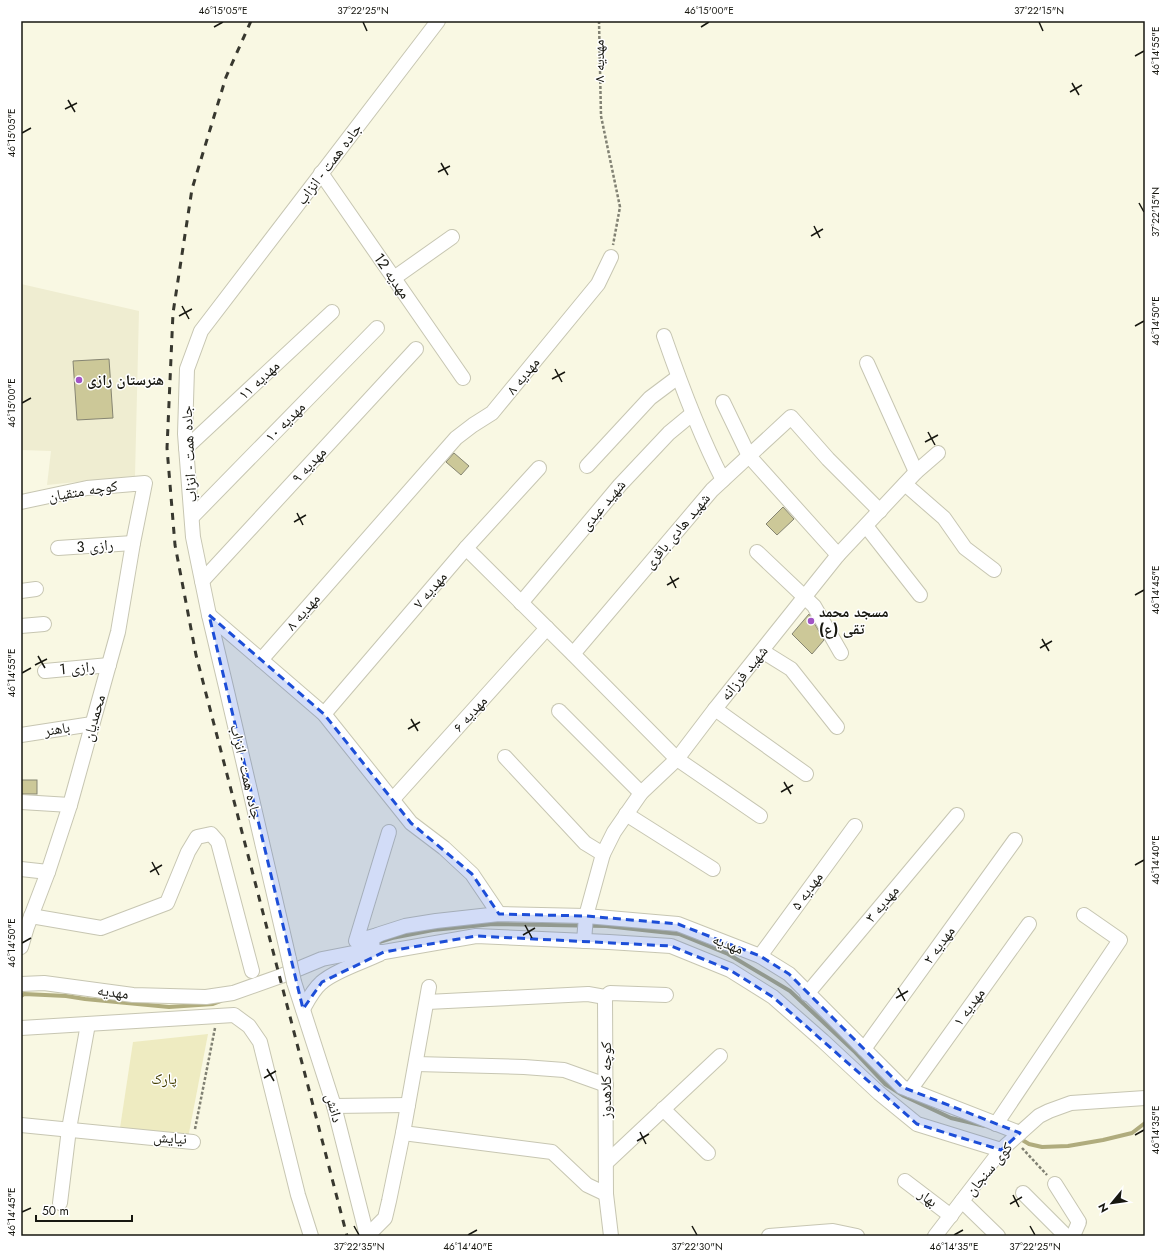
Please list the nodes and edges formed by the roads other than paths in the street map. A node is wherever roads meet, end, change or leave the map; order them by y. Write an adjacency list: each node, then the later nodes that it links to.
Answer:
1 (438, 21): 2 (street, جاده همت - انزاب)
2 (321, 173): 5 (street, مهدیه 12); 15 (street, جاده همت - انزاب)
3 (452, 237): 5 (street)
4 (611, 257): 47 (street, مهدیه ۸)
5 (394, 278): 12 (street, مهدیه 12)
6 (332, 312): 15 (street, مهدیه ۱۱)
7 (377, 328): 26 (street, مهدیه ۱۰)
8 (664, 336): 11 (street)
9 (416, 349): 34 (street, مهدیه ۹)
10 (867, 363): 20 (street)
11 (678, 377): 14 (street); 18 (street)
12 (463, 378)
13 (723, 402): 17 (street)
14 (692, 414): 21 (street); 39 (street, شهید عبدی)
15 (186, 448): 26 (street, جاده همت - انزاب)
16 (938, 453): 20 (street, شهید فرزانه)
17 (749, 456): 21 (street, شهید هادی باقری); 25 (street, شهید هادی باقری); 32 (street)
18 (587, 466)
19 (539, 468): 30 (street, مهدیه ۷)
20 (916, 472): 23 (street, شهید فرزانه)
21 (723, 480): 46 (street, شهید هادی باقری)
22 (145, 483): 24 (street, کوچه متقیان); 28 (street, محمدیان)
23 (905, 484): 25 (street, شهید فرزانه); 33 (street)
24 (21, 502)
25 (880, 511): 27 (street, شهید فرزانه)
26 (192, 516): 34 (street, جاده همت - انزاب)
27 (866, 526): 32 (street, شهید فرزانه); 37 (street)
28 (133, 543): 29 (street, رازی 3); 48 (street, محمدیان)
29 (58, 548)
30 (466, 548): 39 (street); 52 (street, مهدیه ۷)
31 (757, 552): 38 (street)
32 (838, 555): 38 (street, شهید فرزانه)
33 (994, 570)
34 (202, 581): 40 (street, جاده همت - انزاب)
35 (36, 589): 36 (street)
36 (21, 591)
37 (920, 594)
38 (804, 597): 44 (street, شهید فرزانه); 45 (street)
39 (521, 603): 43 (street)
40 (208, 615): 47 (street); 84 (street, جاده همت - انزاب, bridge)
41 (44, 624): 42 (street)
42 (21, 626)
43 (547, 628): 46 (street); 60 (street, مهدیه ۶)
44 (762, 651): 50 (street, شهید فرزانه); 54 (street)
45 (841, 653)
46 (573, 654): 57 (street)
47 (261, 660): 52 (street)
48 (109, 664): 49 (street, رازی 1); 53 (street, محمدیان)
49 (45, 670)
50 (715, 709): 57 (street, شهید فرزانه); 58 (street)
51 (559, 710): 59 (street)
52 (324, 714): 60 (street)
53 (92, 724): 55 (street, باهنر); 62 (street, محمدیان)
54 (837, 727)
55 (21, 735)
56 (505, 757): 69 (street)
57 (677, 759): 59 (street, شهید فرزانه); 65 (street)
58 (806, 774)
59 (640, 793): 63 (street, شهید فرزانه)
60 (393, 799): 73 (street)
61 (21, 802): 62 (street)
62 (70, 804): 72 (street, محمدیان)
63 (626, 814): 69 (street, شهید فرزانه); 71 (street)
64 (957, 815): 87 (street, مهدیه ۳)
65 (760, 816)
66 (855, 826): 82 (street, مهدیه ۵)
67 (389, 832): 78 (street, مهدیه)
68 (1015, 840): 94 (street, مهدیه ۲)
69 (602, 854): 75 (street, شهید فرزانه)
70 (21, 869): 72 (street)
71 (713, 869)
72 (48, 872): 76 (street, محمدیان)
73 (499, 914): 75 (street, مهدیه); 78 (street, مهدیه)
74 (1084, 915): 103 (street)
75 (586, 916): 79 (street, شهید فرزانه); 82 (street, مهدیه)
76 (26, 923): 80 (street, محمدیان); 83 (street)
77 (1029, 924): 98 (street, مهدیه ۱)
78 (379, 934): 81 (street)
79 (584, 941): 81 (street); 109 (street)
80 (21, 947)
81 (380, 952): 85 (street, مهدیه); 91 (street)
82 (760, 956): 87 (street, مهدیه)
83 (252, 971)
84 (294, 982): 91 (street, دانش)
85 (21, 984)
86 (429, 987): 90 (street)
87 (808, 994): 94 (street, مهدیه)
88 (666, 996): 89 (street)
89 (605, 997): 90 (street); 97 (street, کوچه کلاهدوز)
90 (427, 1002): 96 (street)
91 (303, 1009): 101 (street, دانش)
92 (88, 1024): 93 (street); 105 (street); 119 (street)
93 (21, 1028)
94 (864, 1049): 98 (street, مهدیه)
95 (720, 1056): 102 (street)
96 (416, 1064): 97 (street); 100 (street)
97 (606, 1085): 111 (street, کوچه کلاهدوز)
98 (910, 1090): 103 (street, مهدیه)
99 (1145, 1098): 107 (street, کوی سنجان)
100 (408, 1104): 101 (street); 106 (street)
101 (334, 1106): 120 (street, دانش)
102 (663, 1109): 110 (street); 111 (street)
103 (996, 1124): 107 (street, مهدیه)
104 (21, 1125): 105 (street, نیایش)
105 (69, 1129): 108 (street, نیایش); 117 (street)
106 (403, 1133): 115 (street); 120 (street)
107 (1017, 1136): 109 (street, کوی سنجان)
108 (193, 1142)
109 (1001, 1150): 116 (street, کوی سنجان)
110 (708, 1153)
111 (606, 1163): 115 (street, کوچه کلاهدوز)
112 (905, 1181): 118 (street, بهار)
113 (1055, 1184): 127 (street)
114 (1023, 1193): 126 (street)
115 (606, 1194): 121 (street, کوچه کلاهدوز)
116 (962, 1201): 118 (street, کوی سنجان); 125 (street)
117 (60, 1203)
118 (951, 1216): 124 (street, کوی سنجان)
119 (311, 1236)
120 (367, 1236)
121 (611, 1236)
122 (769, 1236): 123 (street)
123 (857, 1236)
124 (935, 1236)
125 (998, 1236)
126 (1066, 1236)
127 (1073, 1236)

